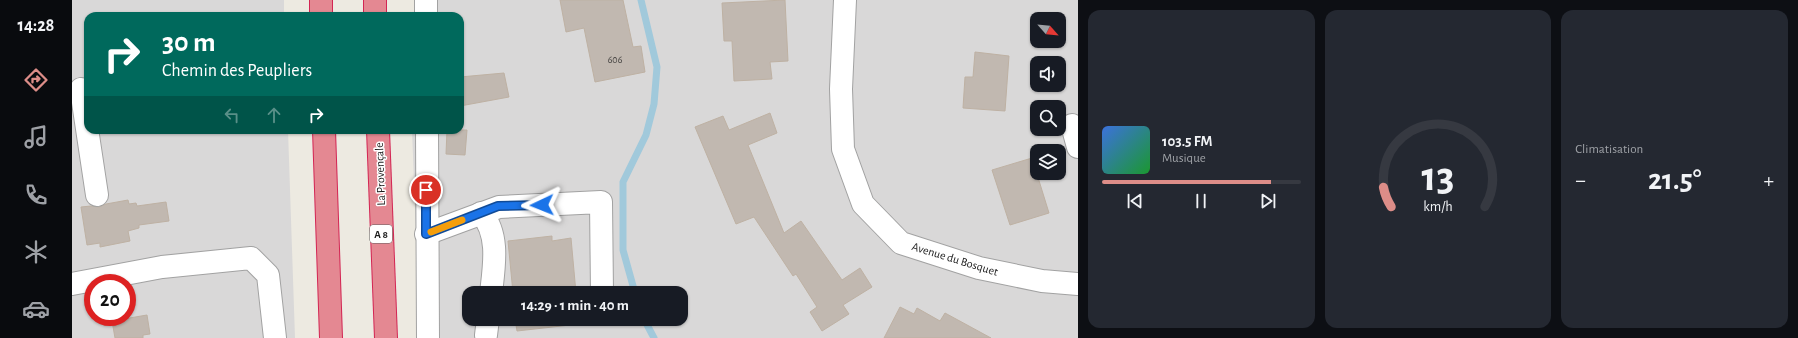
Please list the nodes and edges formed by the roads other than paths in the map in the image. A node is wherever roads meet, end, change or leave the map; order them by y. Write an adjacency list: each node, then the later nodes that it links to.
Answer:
1 (321, 0): 5 (highway)
2 (375, 0): 6 (highway)
3 (426, 0): 7 (street)
4 (845, 0): 20 (street, Avenue du Bosquet)
5 (321, 12)
6 (375, 12)
7 (426, 12)
8 (80, 88): 9 (street)
9 (84, 113)
10 (1072, 125): 15 (street)
11 (87, 134): 16 (street)
12 (324, 134): 24 (highway)
13 (378, 134): 25 (highway, La Provençale / A 8)
14 (427, 134): 18 (street)
15 (1078, 147)
16 (97, 195)
17 (481, 213): 18 (street); 21 (street); 22 (street)
18 (426, 234): 26 (street)
19 (72, 284): 23 (street)
20 (1078, 284)
21 (492, 286)
22 (602, 286)
23 (275, 338)
24 (331, 338)
25 (386, 338)
26 (428, 338)

